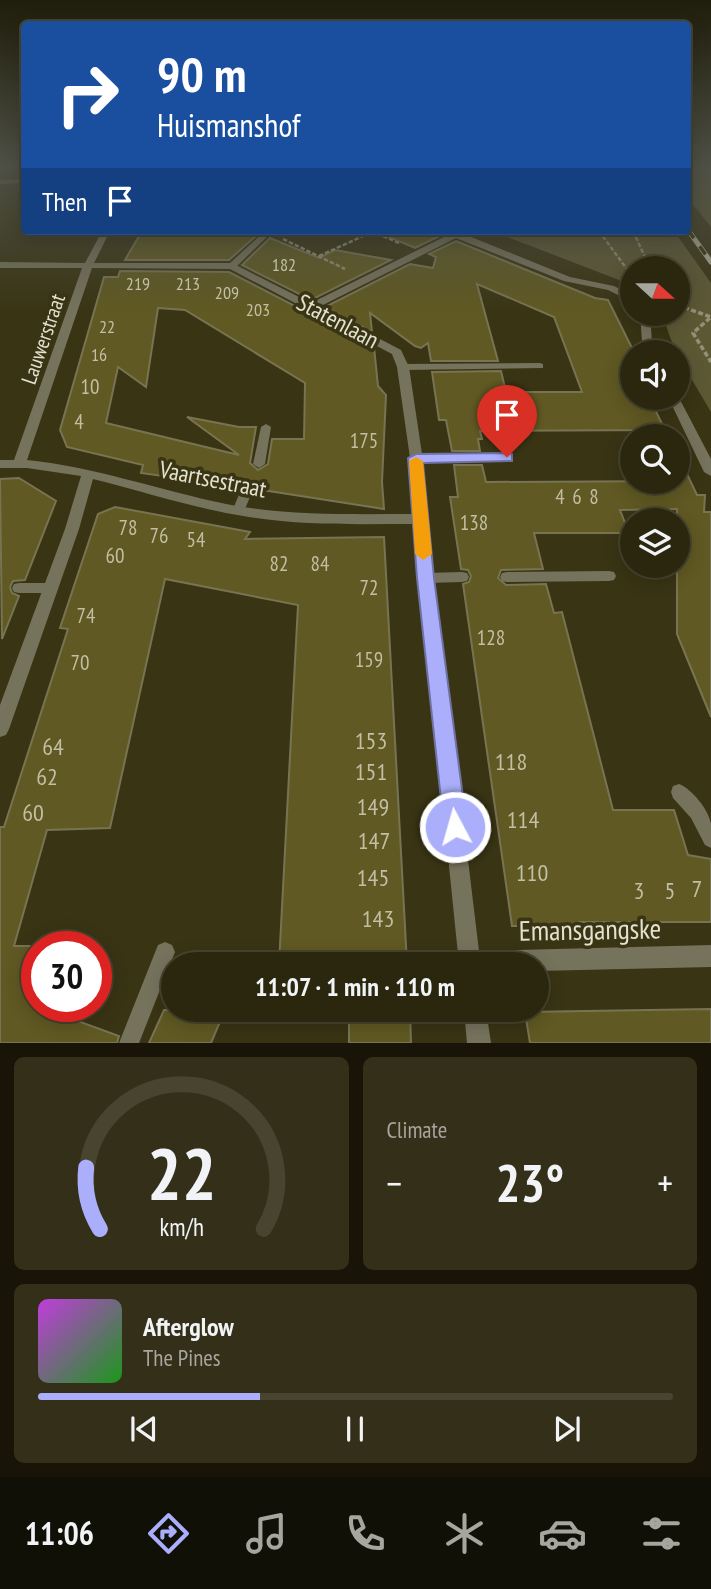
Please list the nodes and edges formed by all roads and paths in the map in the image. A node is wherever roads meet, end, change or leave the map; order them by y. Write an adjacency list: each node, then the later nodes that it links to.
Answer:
1 (104, 235): 12 (street, Lauwerstraat)
2 (265, 235): 14 (lane)
3 (272, 235): 9 (path)
4 (365, 235): 9 (path)
5 (448, 235): 17 (street)
6 (457, 235): 16 (street)
7 (602, 235): 11 (path)
8 (635, 235): 10 (path)
9 (319, 256): 15 (path)
10 (644, 256)
11 (620, 257)
12 (88, 264): 13 (street, Statenlaan); 14 (street, Statenlaan); 26 (street, Lauwerstraat)
13 (0, 265)
14 (232, 266): 17 (street, Statenlaan)
15 (345, 269)
16 (620, 293)
17 (312, 307): 21 (street, Statenlaan)
18 (690, 310): 19 (path)
19 (711, 362)
20 (540, 366): 21 (lane)
21 (403, 368): 25 (street, Statenlaan)
22 (680, 410): 29 (street)
23 (266, 427): 28 (lane)
24 (507, 457): 25 (street)
25 (416, 458): 33 (street, Statenlaan)
26 (20, 463): 27 (street, Vaartsestraat); 30 (street, Vaartsestraat)
27 (0, 464)
28 (259, 464)
29 (711, 472)
30 (88, 475): 32 (street, Vaartsestraat); 39 (street)
31 (248, 488): 32 (lane)
32 (238, 510): 33 (street, Vaartsestraat)
33 (420, 519): 37 (street, Statenlaan)
34 (609, 576): 36 (lane)
35 (462, 577): 37 (lane)
36 (507, 577)
37 (426, 578): 43 (street, Statenlaan)
38 (19, 588): 39 (lane)
39 (51, 588): 40 (street)
40 (0, 729)
41 (679, 792): 42 (lane)
42 (711, 839)
43 (469, 952)
44 (711, 956): 45 (street, Emansgangske)
45 (549, 961)
46 (161, 962): 48 (lane)
47 (476, 1022): 49 (street)
48 (129, 1041)
49 (479, 1043)

